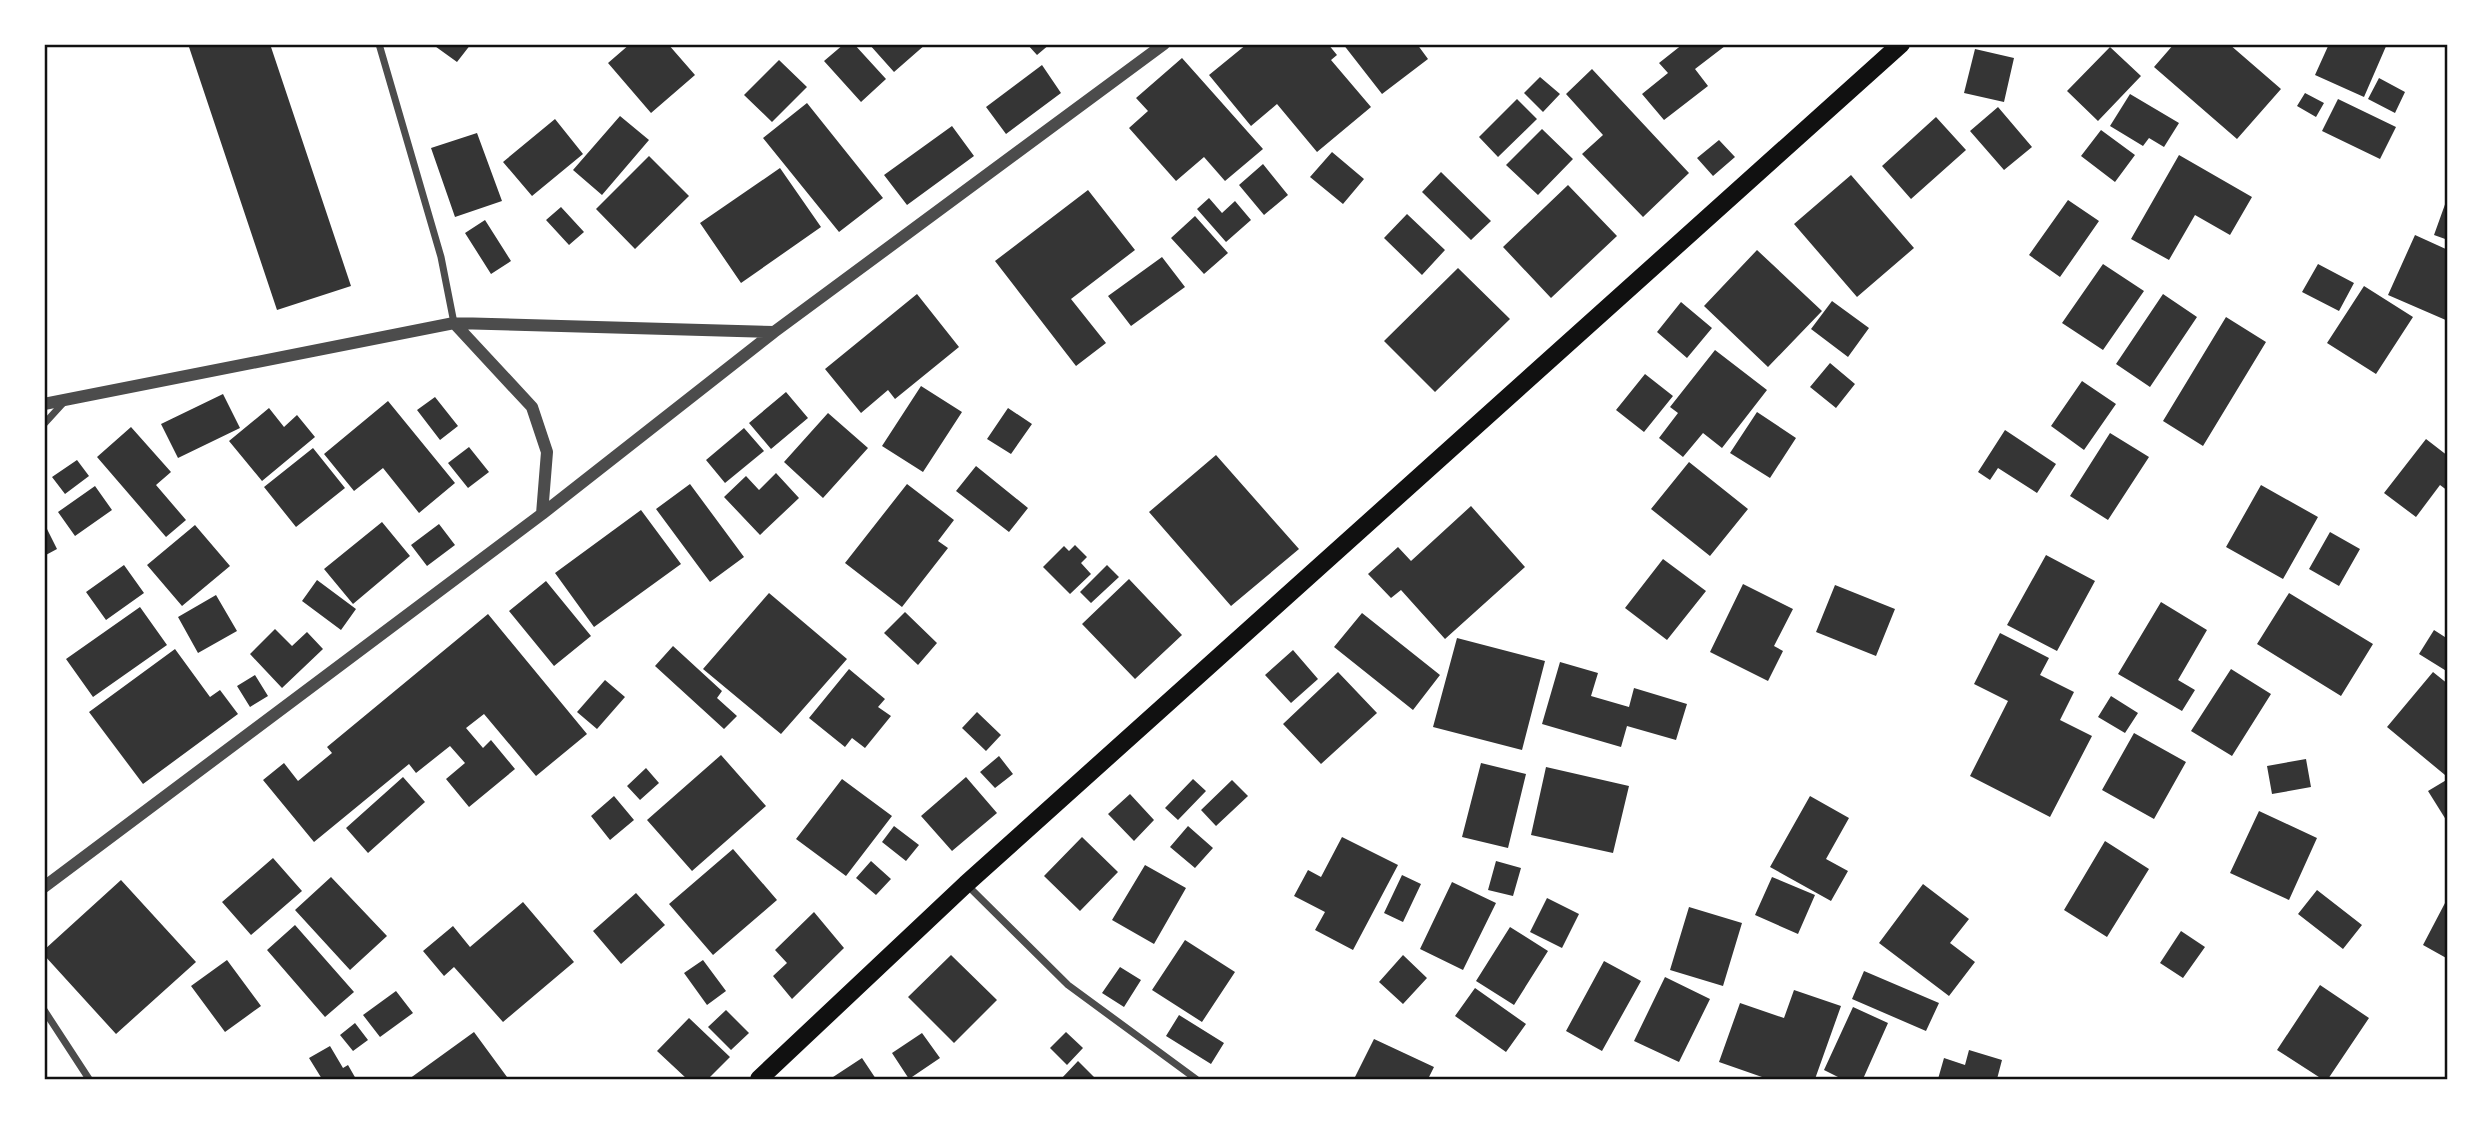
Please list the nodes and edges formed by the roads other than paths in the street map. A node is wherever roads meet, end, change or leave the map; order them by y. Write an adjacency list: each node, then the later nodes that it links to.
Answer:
1 (379, 44): 4 (street)
2 (1164, 44): 5 (street)
3 (1901, 44): 10 (main road)
4 (454, 323): 5 (street); 6 (street); 9 (street)
5 (774, 332): 9 (street)
6 (65, 400): 7 (street); 8 (street)
7 (44, 404)
8 (44, 424)
9 (542, 514): 11 (street)
10 (966, 884): 14 (main road); 15 (street)
11 (44, 887)
12 (44, 1010): 13 (street)
13 (89, 1079)
14 (759, 1079)
15 (1196, 1079)

